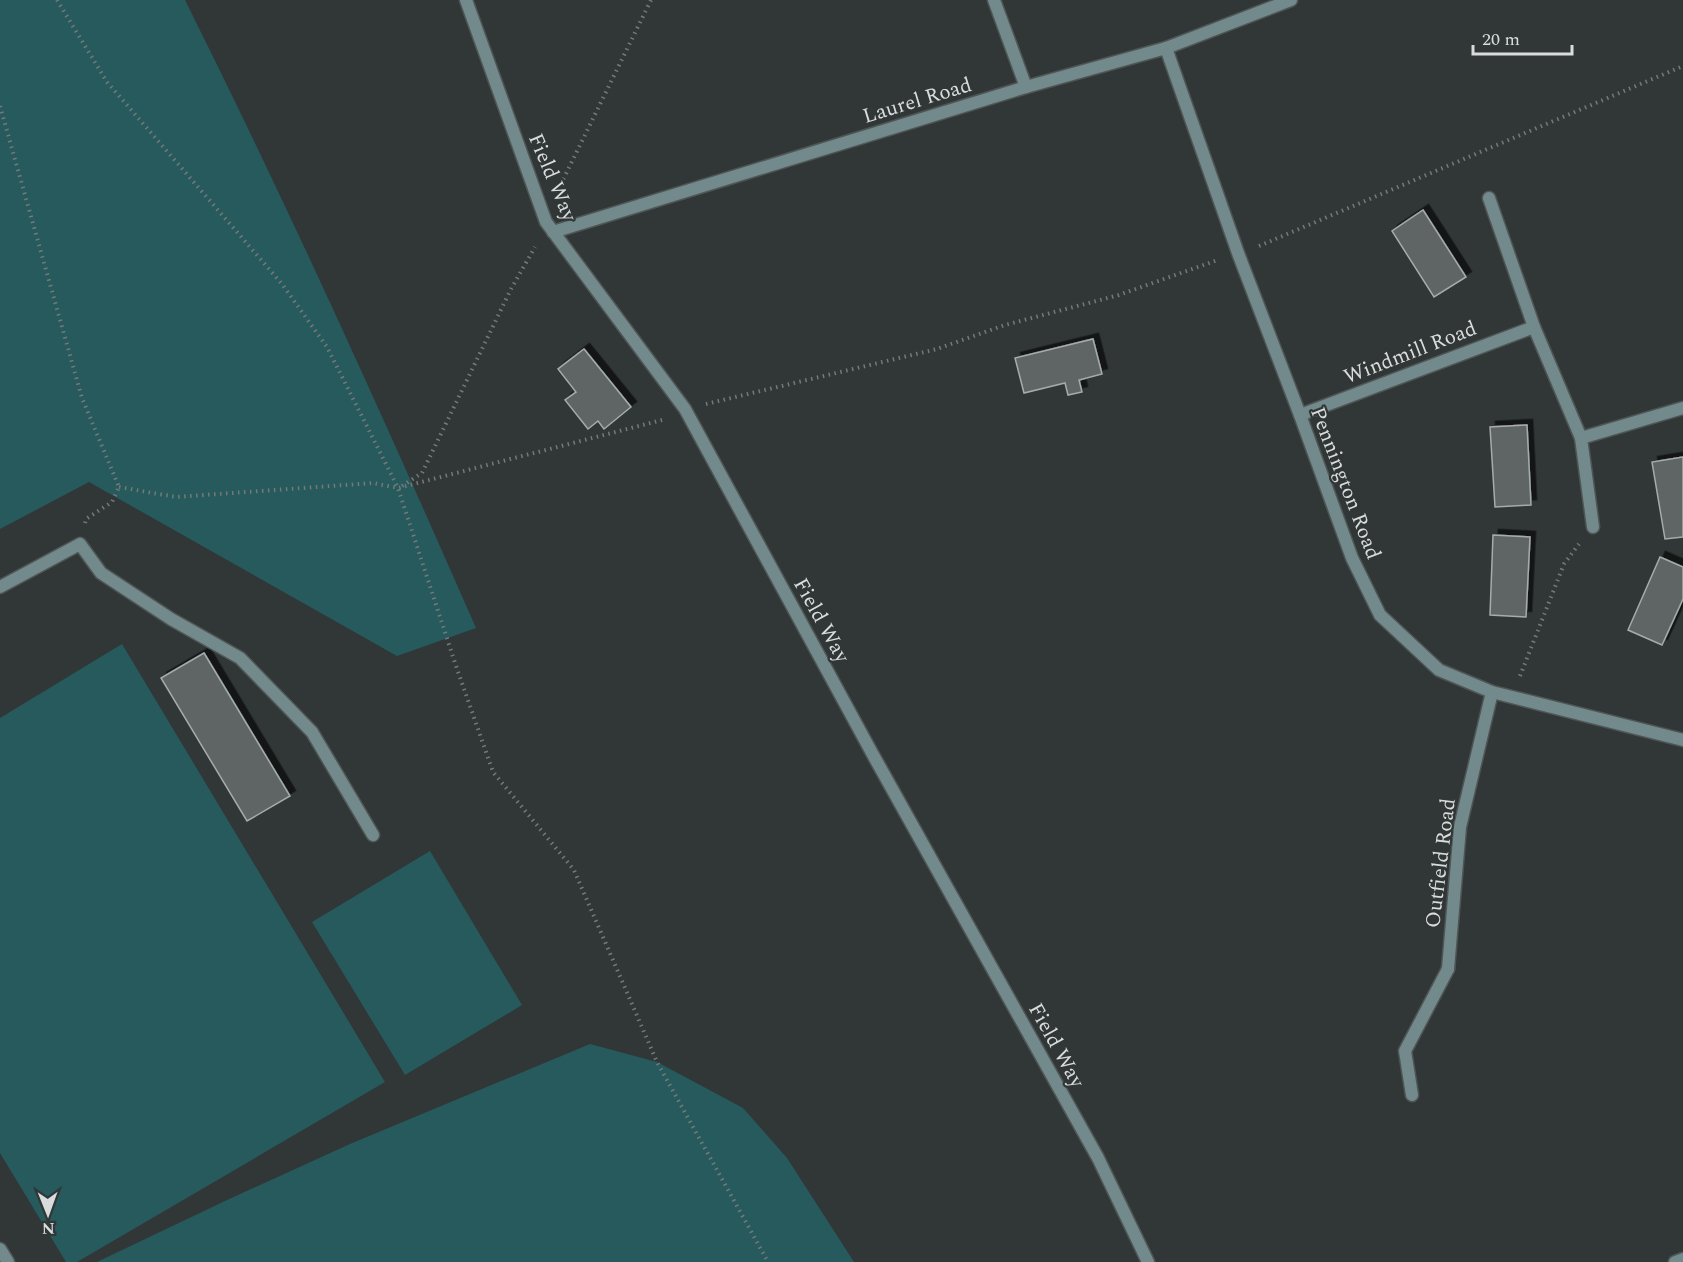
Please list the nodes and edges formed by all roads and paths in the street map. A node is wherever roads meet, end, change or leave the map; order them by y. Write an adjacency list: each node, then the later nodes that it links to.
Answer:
1 (57, 0): 21 (path)
2 (466, 0): 12 (street, Field Way)
3 (651, 0): 10 (path)
4 (994, 0): 8 (street)
5 (1291, 0): 6 (street, Laurel Road)
6 (1166, 48): 8 (street, Laurel Road); 14 (street, Pennington Road)
7 (1683, 66): 14 (path)
8 (1026, 87): 12 (street, Laurel Road)
9 (0, 106): 20 (path)
10 (561, 182)
11 (1490, 198): 15 (street)
12 (553, 232): 17 (street, Field Way)
13 (533, 252): 21 (path)
14 (1238, 253): 17 (path); 18 (street, Pennington Road)
15 (1534, 327): 18 (street, Windmill Road); 19 (street)
16 (1683, 408): 19 (street)
17 (685, 409): 21 (path); 32 (street, Field Way)
18 (1300, 415): 25 (street, Pennington Road)
19 (1581, 438): 22 (street)
20 (119, 487): 21 (path); 23 (path)
21 (398, 488): 31 (path)
22 (1593, 527): 26 (path)
23 (80, 544): 24 (street); 28 (street)
24 (0, 587)
25 (1492, 692): 26 (street, Pennington Road); 29 (street, Outfield Road)
26 (1512, 698): 27 (street, Pennington Road)
27 (1683, 740)
28 (373, 835)
29 (1412, 1095)
30 (1683, 1259): 33 (street)
31 (768, 1262)
32 (1148, 1262)
33 (1675, 1262)

